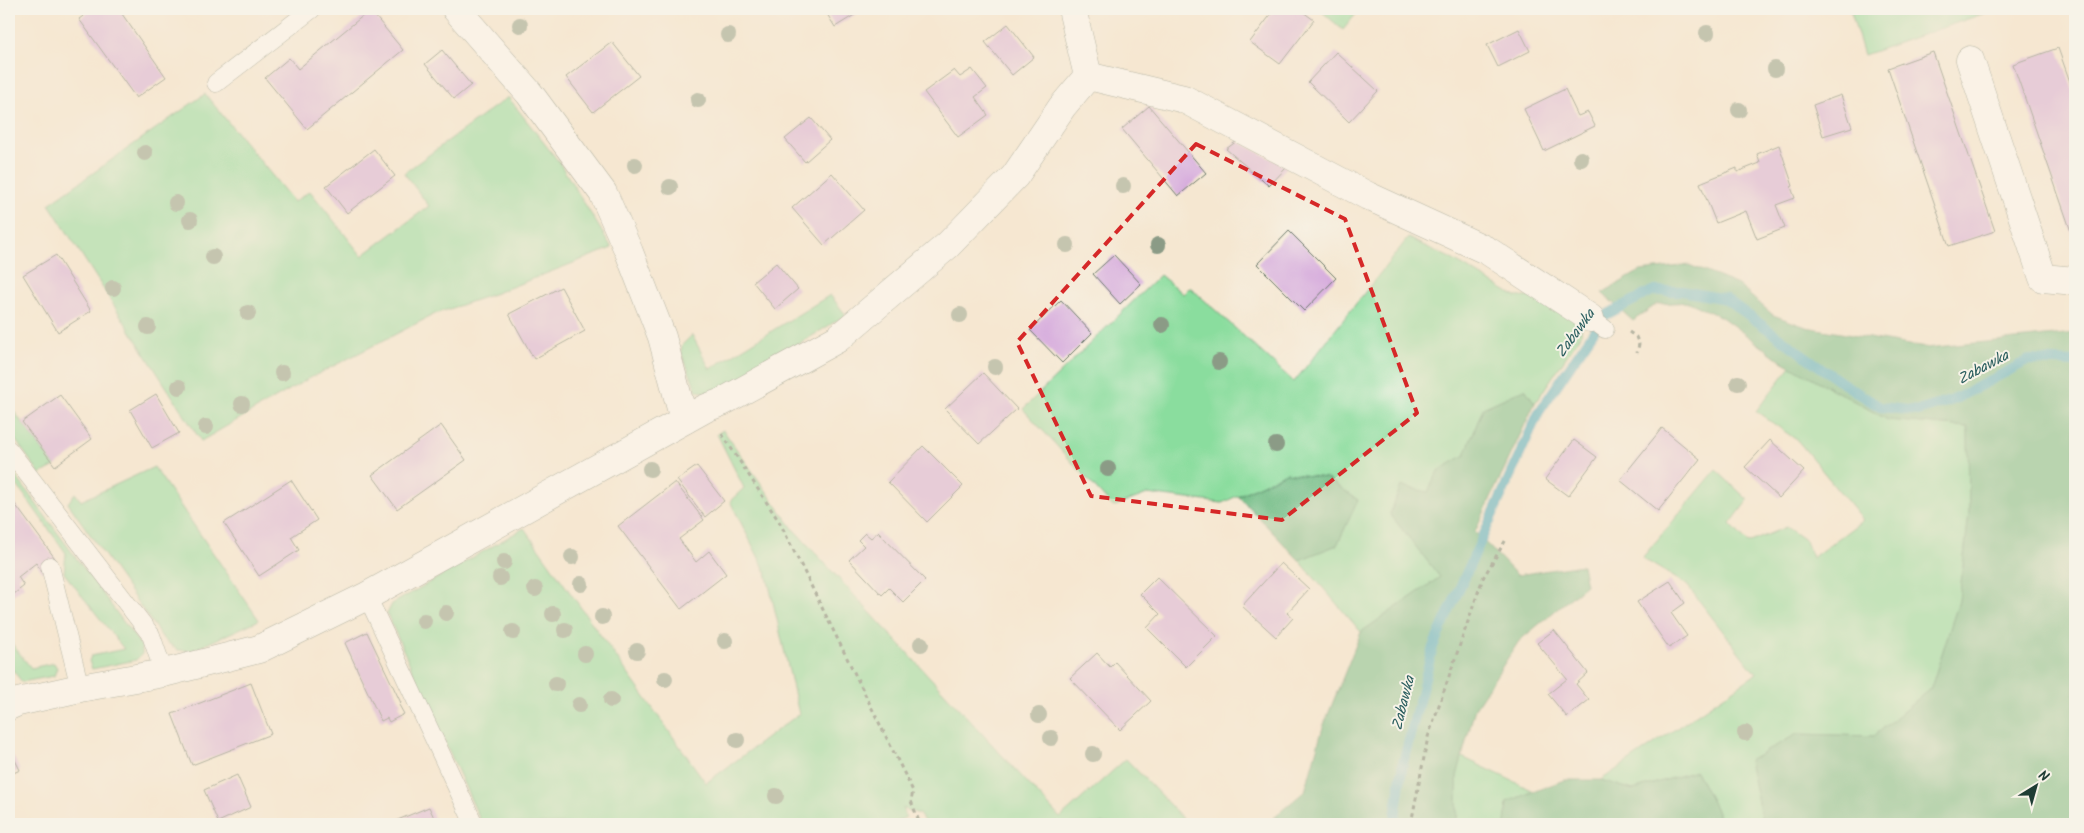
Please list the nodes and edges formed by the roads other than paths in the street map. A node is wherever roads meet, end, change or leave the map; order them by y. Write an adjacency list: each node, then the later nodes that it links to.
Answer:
1 (312, 9): 6 (lane)
2 (456, 9): 9 (street)
3 (1072, 9): 5 (street)
4 (1970, 60): 7 (street)
5 (1088, 76): 8 (street); 9 (street)
6 (216, 83)
7 (2075, 281)
8 (1598, 324)
9 (695, 414): 12 (street)
10 (9, 450): 13 (lane)
11 (50, 566): 14 (lane)
12 (367, 596): 13 (street); 16 (lane)
13 (164, 672): 14 (street)
14 (80, 688): 15 (street)
15 (12, 699)
16 (474, 824)

